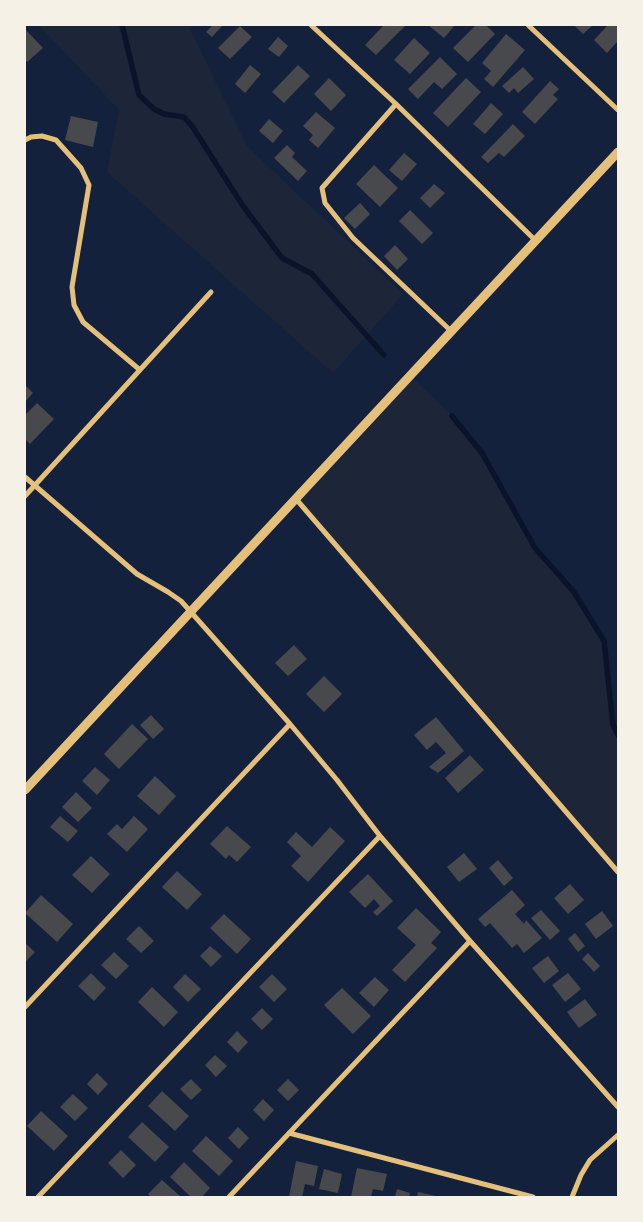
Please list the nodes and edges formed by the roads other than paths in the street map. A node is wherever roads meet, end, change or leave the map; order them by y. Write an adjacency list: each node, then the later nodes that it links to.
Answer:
1 (311, 25): 3 (street)
2 (528, 25): 4 (street)
3 (396, 104): 7 (street); 9 (street)
4 (618, 110)
5 (25, 140): 10 (street)
6 (618, 152): 7 (street)
7 (535, 240): 9 (street)
8 (211, 292): 10 (street)
9 (451, 330): 14 (street)
10 (140, 370): 12 (street)
11 (25, 477): 12 (street)
12 (35, 486): 13 (street); 15 (street)
13 (25, 496)
14 (296, 499): 15 (street); 19 (street)
15 (190, 611): 16 (street); 17 (street)
16 (290, 724): 18 (street); 21 (street)
17 (25, 790)
18 (380, 836): 20 (street); 25 (street)
19 (618, 872)
20 (470, 941): 22 (street); 23 (street)
21 (25, 1007)
22 (618, 1106)
23 (289, 1133): 26 (street); 27 (street)
24 (618, 1135): 28 (street)
25 (38, 1197)
26 (229, 1197)
27 (533, 1197)
28 (572, 1197)

